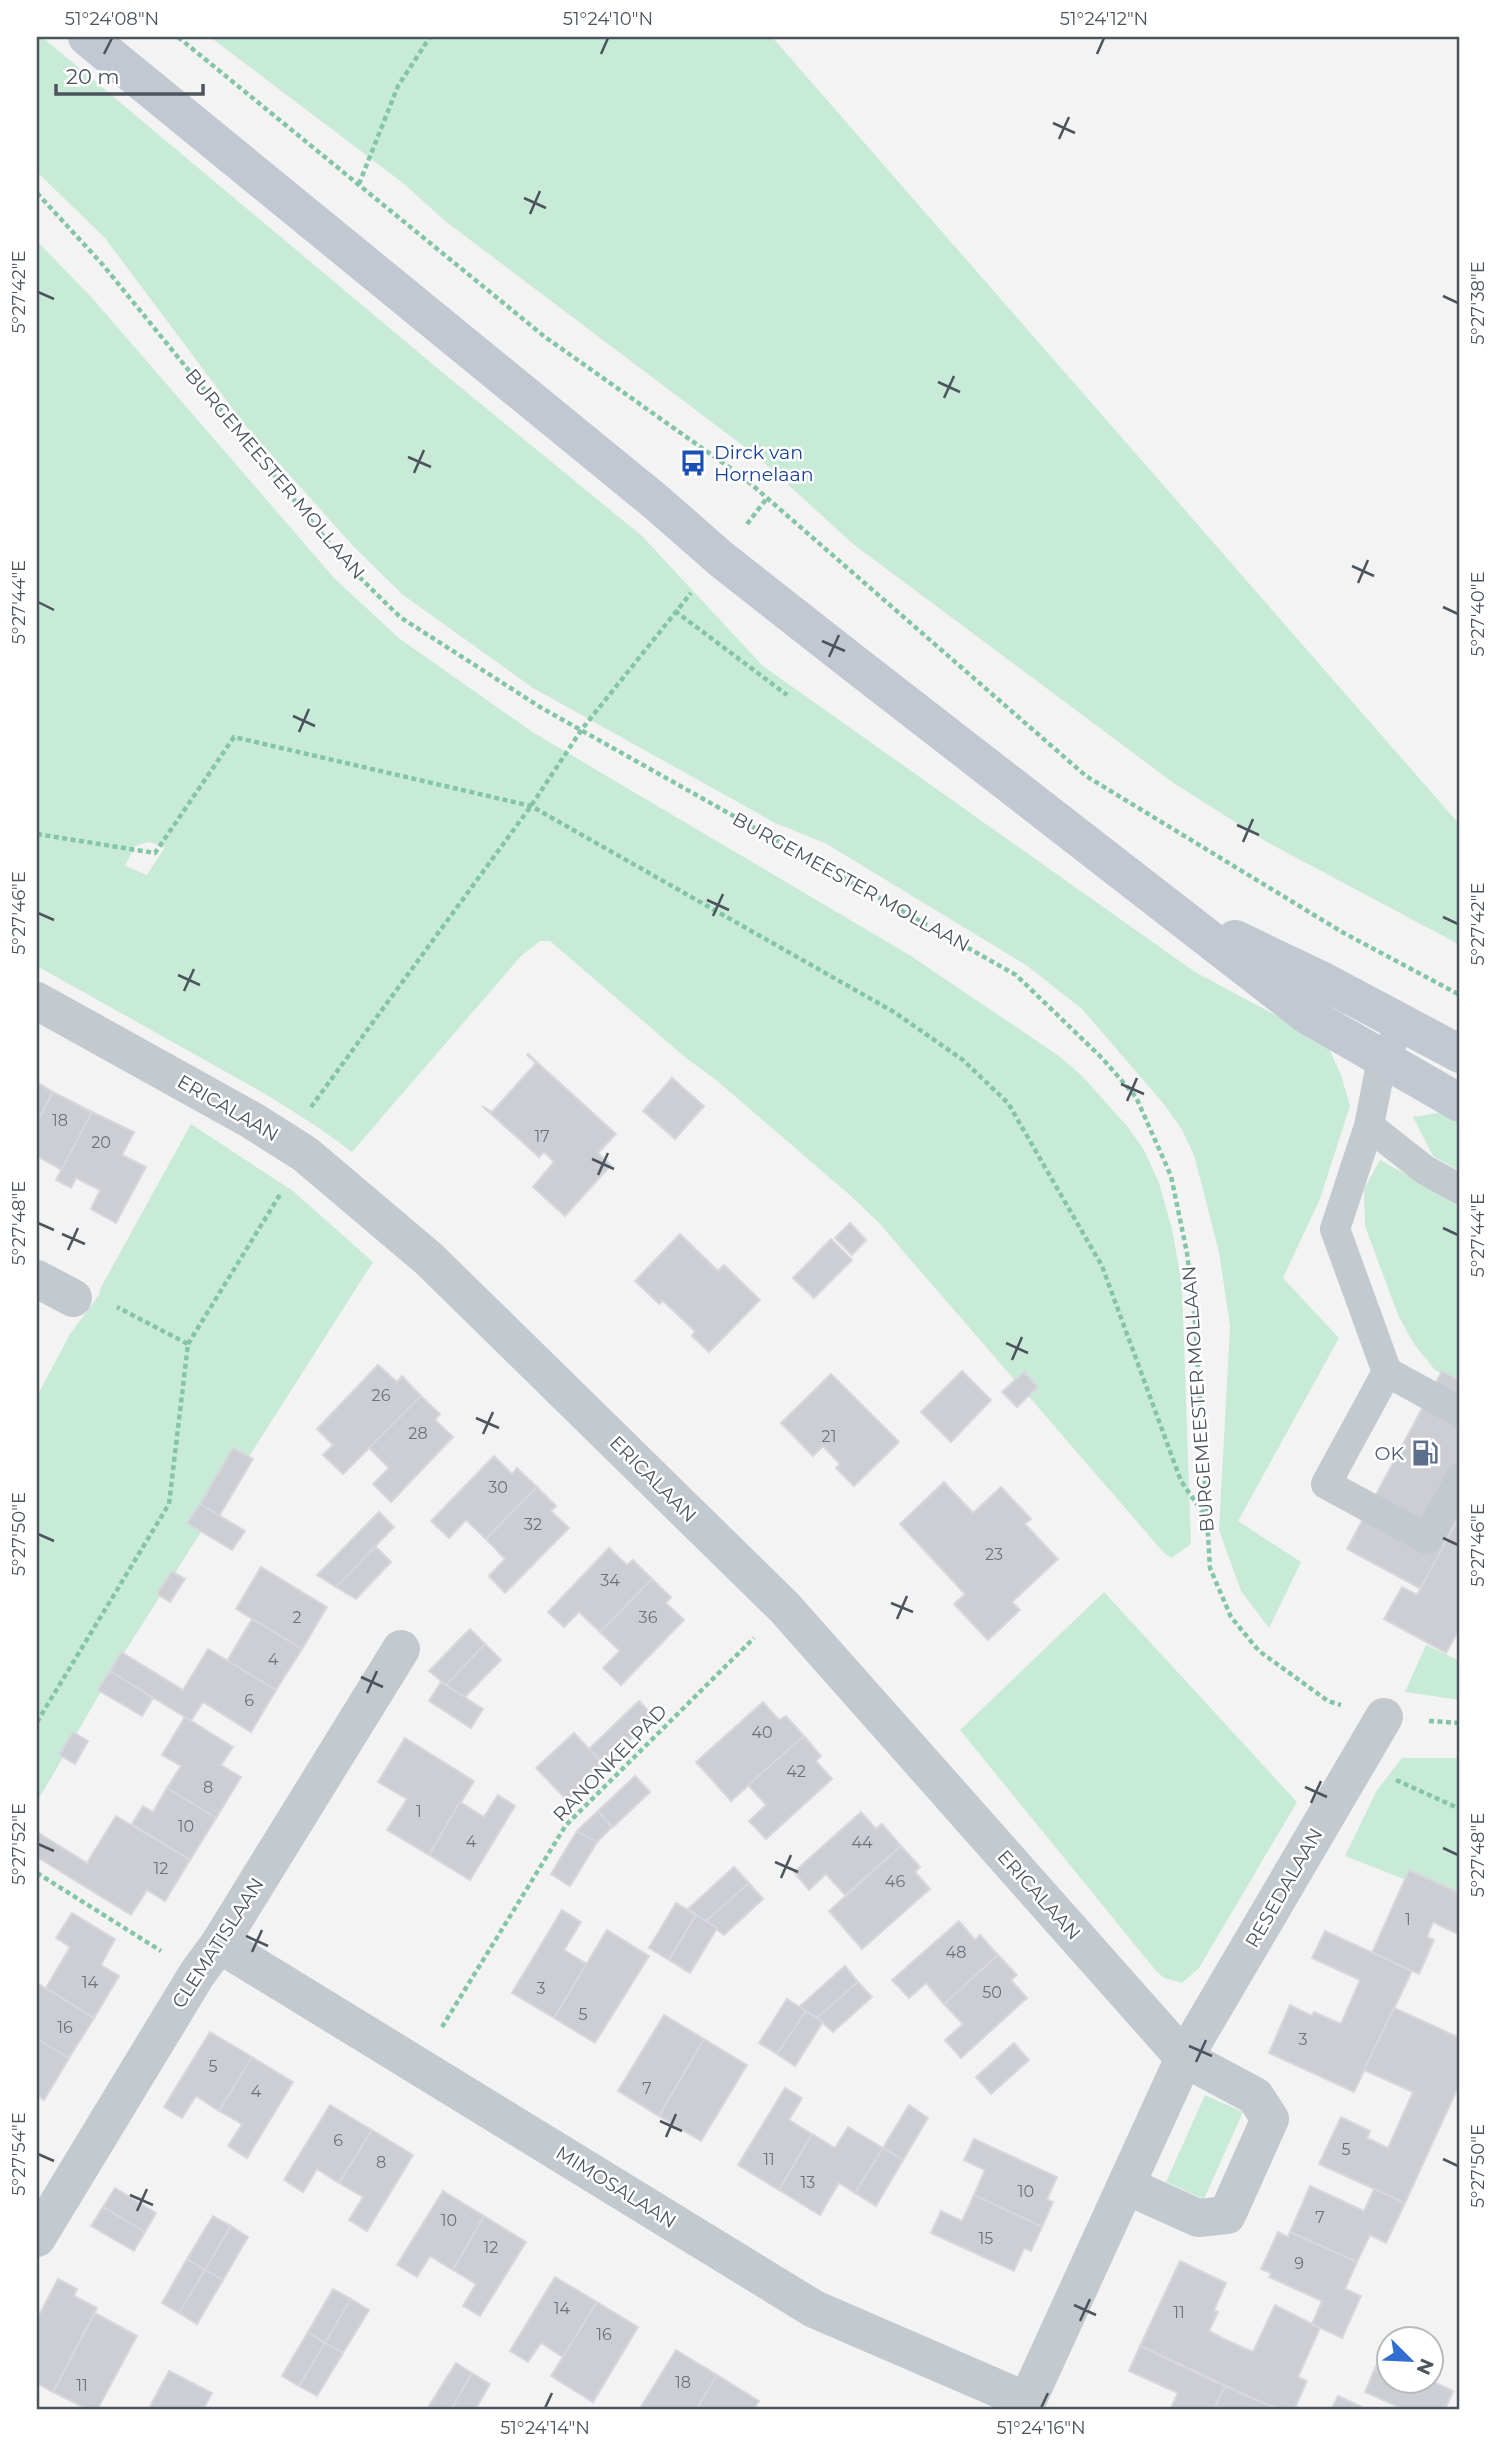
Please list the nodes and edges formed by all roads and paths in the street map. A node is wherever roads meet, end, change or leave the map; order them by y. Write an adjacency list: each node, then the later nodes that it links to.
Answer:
1 (87, 37): 10 (main road)
2 (178, 37): 4 (path)
3 (430, 37): 4 (path)
4 (359, 184): 11 (path)
5 (37, 193): 7 (path, BURGEMEESTER MOLLAAN)
6 (787, 695): 7 (path)
7 (582, 729): 8 (path); 26 (path, BURGEMEESTER MOLLAAN)
8 (531, 806): 9 (path); 18 (path); 26 (path)
9 (37, 834)
10 (1176, 912): 13 (main road); 15 (main road)
11 (1460, 995)
12 (37, 1001): 18 (street, ERICALAAN)
13 (1403, 1024): 14 (main road); 15 (lane)
14 (1460, 1054)
15 (1382, 1059): 16 (main road); 17 (lane)
16 (1460, 1103)
17 (1369, 1126): 19 (lane); 23 (lane)
18 (297, 1148): 22 (path); 27 (street, ERICALAAN)
19 (1460, 1189)
20 (37, 1279): 21 (street)
21 (73, 1298): 22 (path)
22 (188, 1344): 30 (path)
23 (1387, 1372): 24 (lane); 25 (lane)
24 (1460, 1412)
25 (1460, 1479)
26 (1207, 1518): 29 (path, BURGEMEESTER MOLLAAN)
27 (785, 1608): 35 (street, ERICALAAN); 36 (path, RANONKELPAD)
28 (401, 1649): 34 (street, CLEMATISLAAN)
29 (1384, 1717): 31 (street, RESEDALAAN)
30 (37, 1722)
31 (1357, 1763): 32 (path); 35 (street, RESEDALAAN)
32 (1460, 1808)
33 (37, 1873): 34 (path)
34 (208, 1959): 36 (street, MIMOSALAAN); 38 (street, CLEMATISLAAN)
35 (1184, 2058): 37 (street, RESEDALAAN); 37 (street)
36 (418, 2066): 39 (street, MIMOSALAAN)
37 (1126, 2186): 39 (street, RESEDALAAN)
38 (37, 2238)
39 (1025, 2406)

